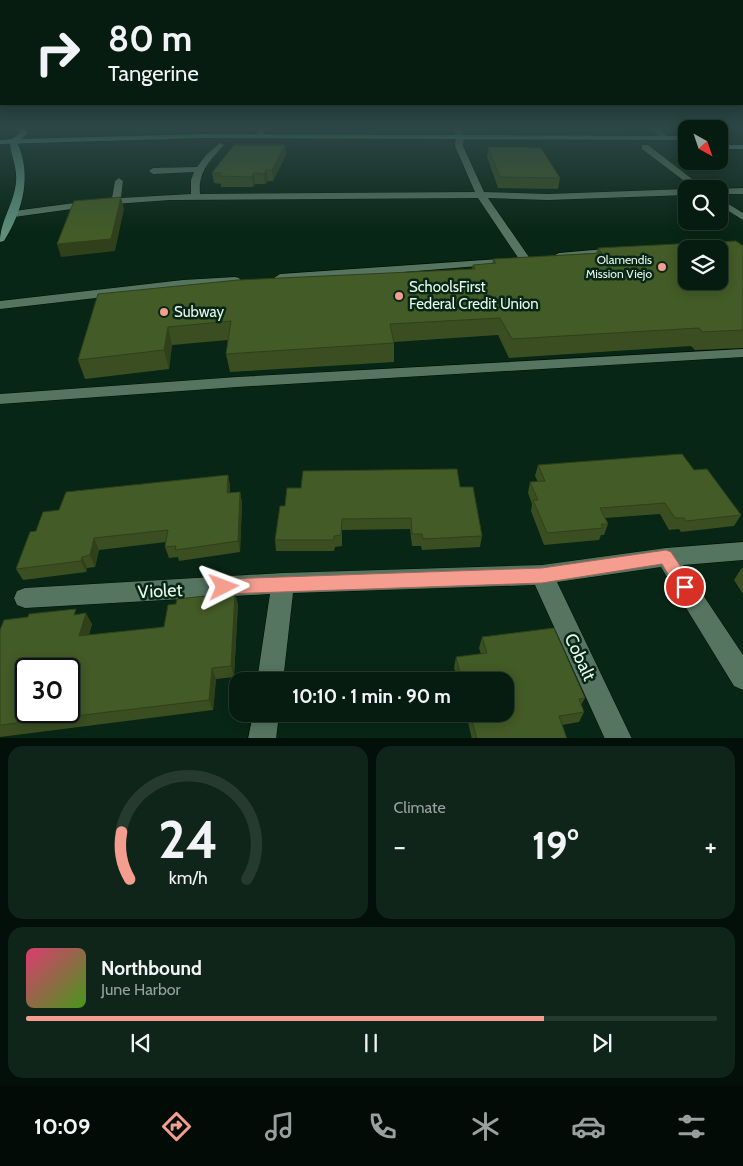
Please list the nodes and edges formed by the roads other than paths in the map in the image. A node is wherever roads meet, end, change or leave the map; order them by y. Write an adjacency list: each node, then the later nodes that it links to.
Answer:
1 (20, 162): 16 (main road)
2 (206, 162): 5 (street)
3 (468, 162): 12 (street)
4 (666, 162): 8 (street)
5 (199, 169): 6 (street); 13 (street)
6 (153, 171)
7 (120, 180): 14 (street)
8 (689, 180)
9 (743, 190): 10 (street)
10 (728, 191)
11 (678, 192): 12 (street)
12 (481, 195): 13 (street); 21 (street)
13 (196, 196): 14 (street)
14 (116, 201): 16 (street)
15 (728, 207): 17 (street)
16 (14, 214): 18 (main road)
17 (743, 218)
18 (0, 239)
19 (630, 251): 20 (street)
20 (551, 257)
21 (265, 279)
22 (246, 280): 23 (street)
23 (0, 305)
24 (743, 353): 25 (street)
25 (0, 399)
26 (743, 551): 27 (street, Violet)
27 (666, 557): 28 (street, Violet); 32 (street)
28 (542, 575): 29 (street, Violet); 35 (street, Cobalt)
29 (284, 583): 30 (street, Violet); 31 (street)
30 (25, 598)
31 (271, 672)
32 (743, 677)
33 (265, 722): 34 (street)
34 (262, 738)
35 (619, 738)

